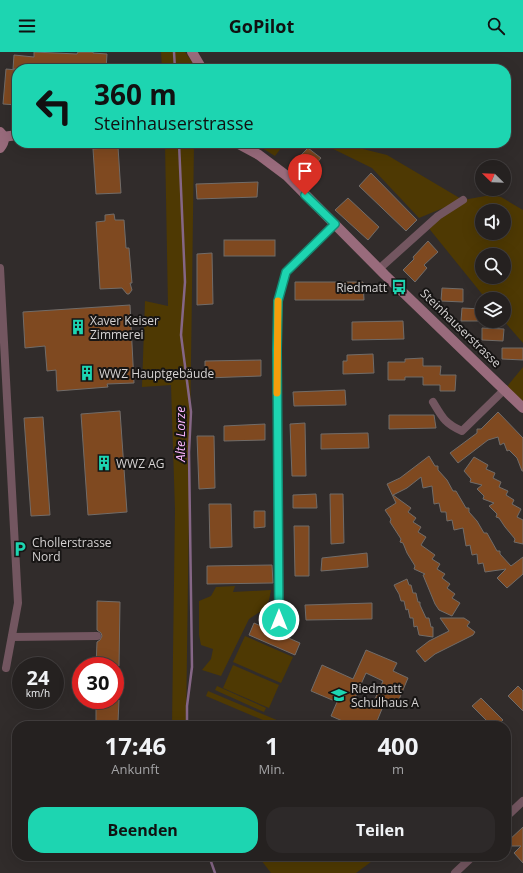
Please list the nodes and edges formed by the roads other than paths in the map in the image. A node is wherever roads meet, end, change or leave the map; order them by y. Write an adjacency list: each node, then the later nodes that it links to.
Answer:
1 (192, 52): 2 (street)
2 (199, 64)
3 (2, 134): 4 (street); 5 (street)
4 (12, 135)
5 (0, 148)
6 (245, 148): 8 (street, Steinhauserstrasse)
7 (463, 200): 10 (street)
8 (335, 224): 10 (street, Steinhauserstrasse); 15 (street)
9 (0, 268): 11 (street)
10 (379, 269): 12 (street, Steinhauserstrasse)
11 (2, 353): 16 (street)
12 (505, 389): 13 (street); 14 (street, Steinhauserstrasse)
13 (433, 402)
14 (523, 408)
15 (279, 620)
16 (12, 636): 17 (street); 18 (street)
17 (97, 636)
18 (6, 668)
19 (523, 801): 20 (street)
20 (511, 812)
21 (468, 861): 22 (street)
22 (455, 873)

